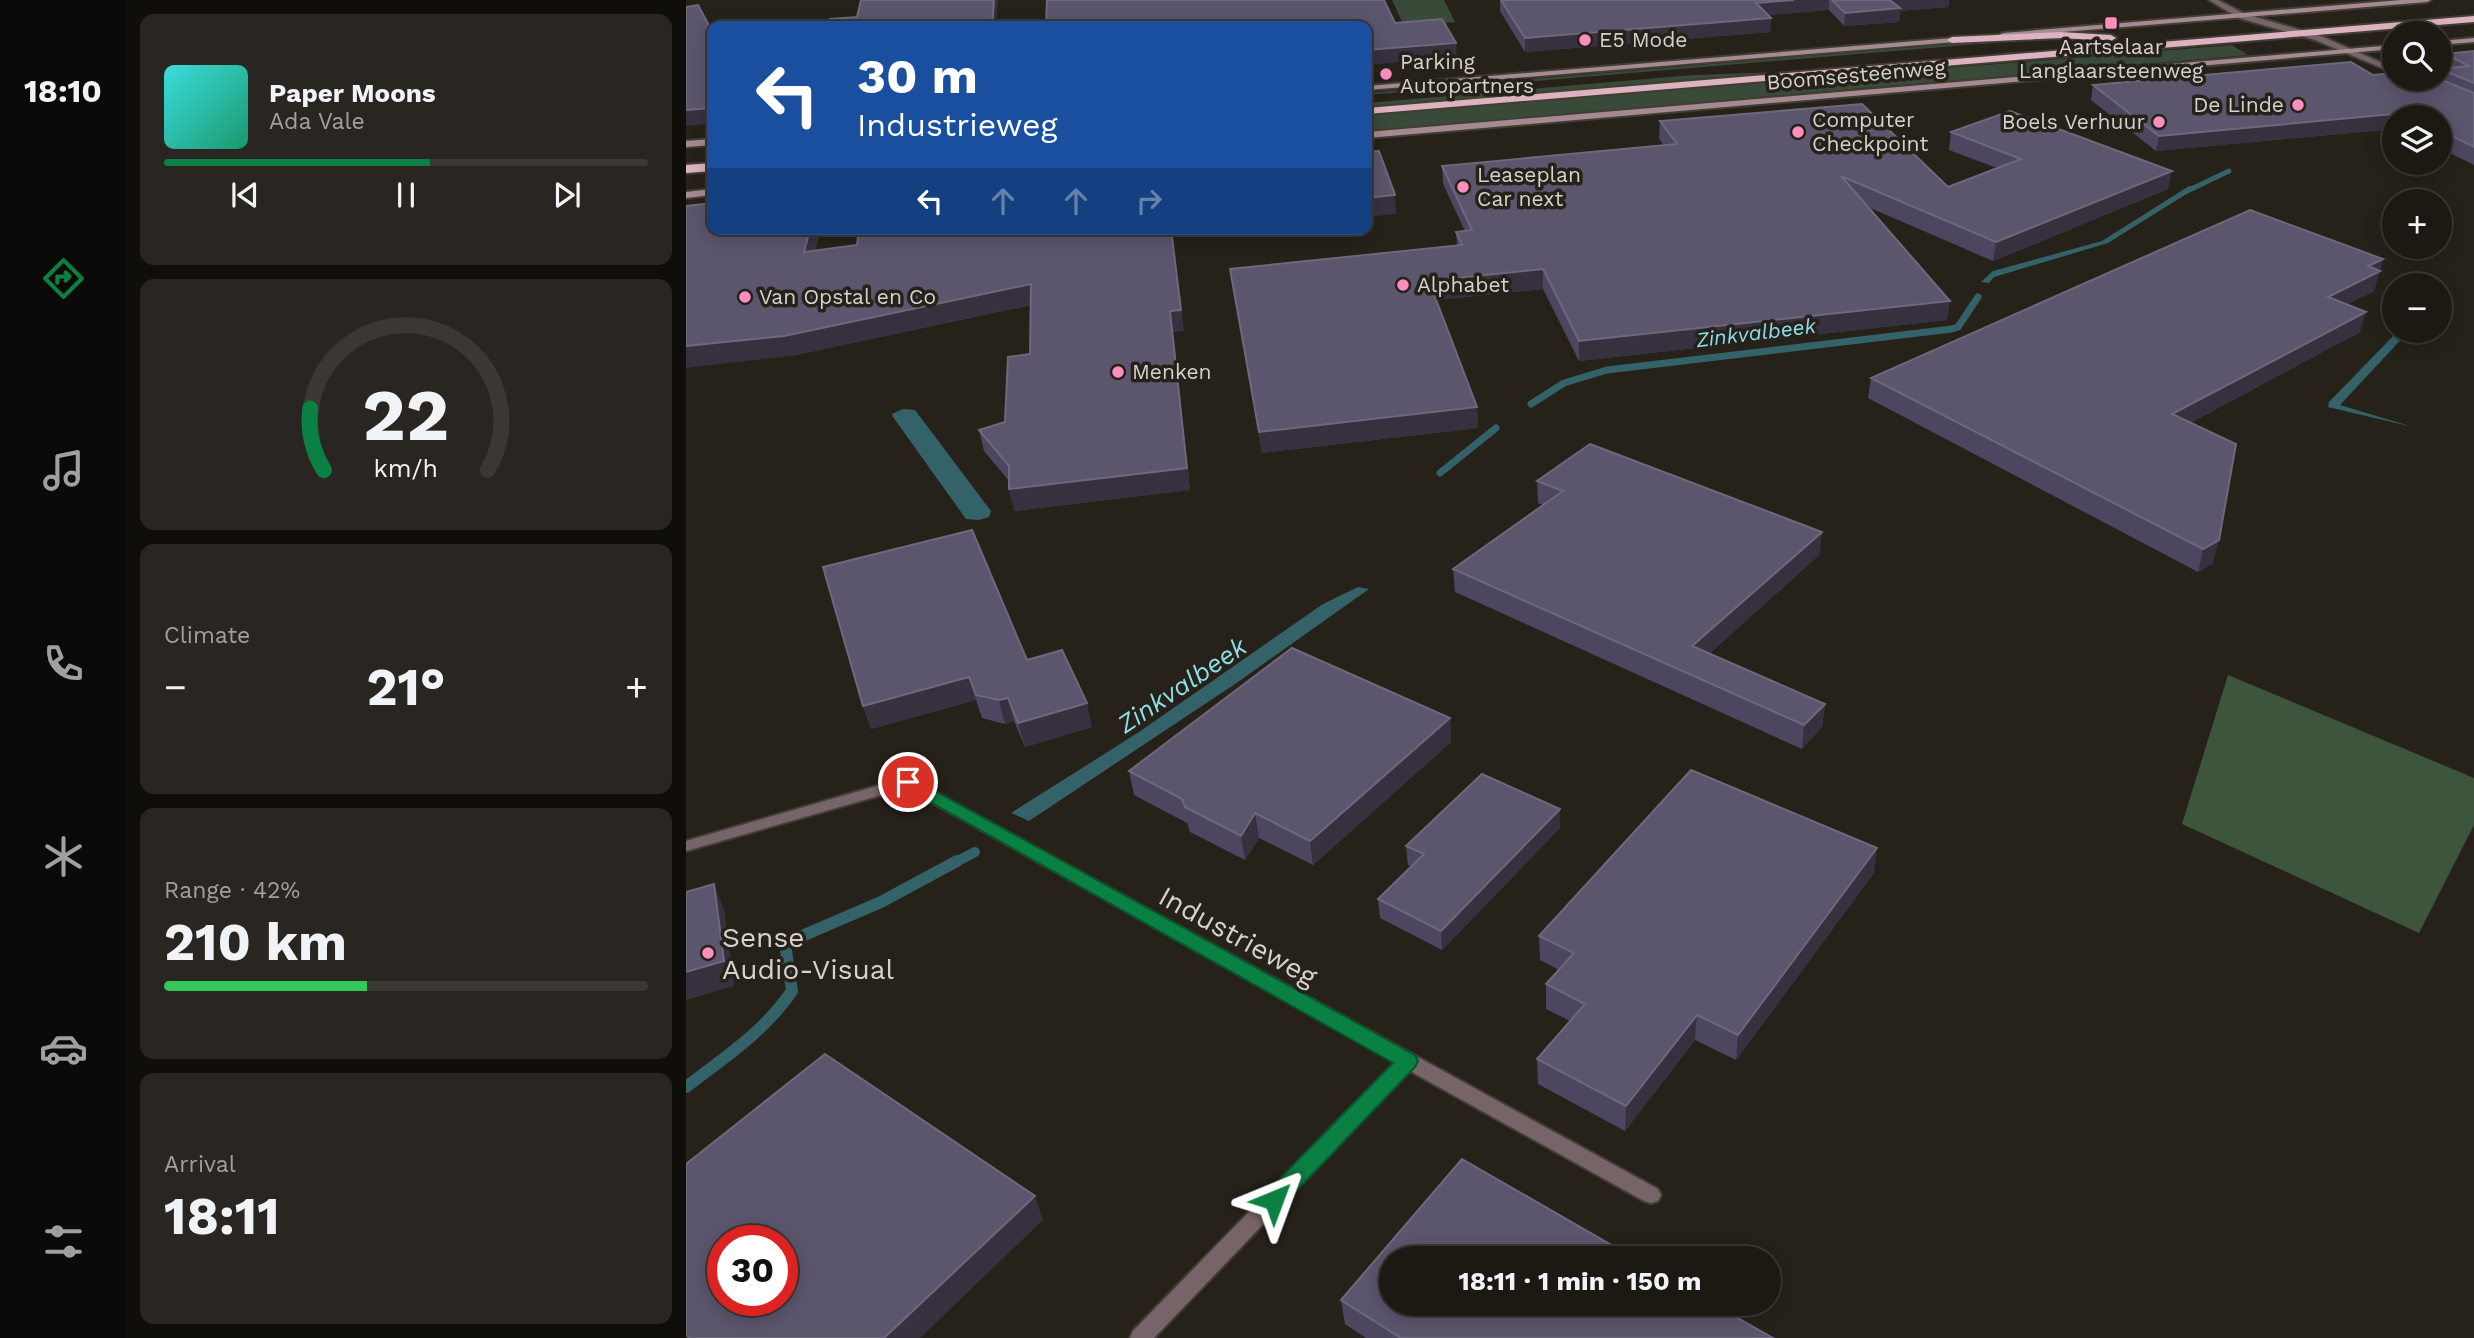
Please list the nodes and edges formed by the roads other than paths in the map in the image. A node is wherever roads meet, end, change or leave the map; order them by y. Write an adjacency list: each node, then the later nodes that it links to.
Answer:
1 (2213, 0): 4 (street)
2 (2427, 0): 4 (main road, Boomsesteenweg)
3 (2474, 8): 6 (highway)
4 (2242, 16): 6 (street); 9 (main road, Boomsesteenweg)
5 (2474, 19): 7 (highway)
6 (2272, 24): 7 (street); 8 (highway)
7 (2301, 33): 13 (street); 17 (highway)
8 (2111, 37): 9 (highway); 16 (highway)
9 (1952, 40): 15 (main road, Boomsesteenweg)
10 (2474, 40): 11 (main road)
11 (2452, 42)
12 (2382, 48): 13 (main road, Boomsesteenweg)
13 (2348, 50): 14 (street); 18 (main road, Boomsesteenweg)
14 (2382, 66)
15 (1372, 88)
16 (1372, 99)
17 (1372, 111)
18 (1372, 135)
19 (707, 142): 20 (main road)
20 (686, 144)
21 (707, 154): 22 (highway)
22 (686, 156)
23 (707, 167): 24 (highway)
24 (686, 169)
25 (707, 193): 26 (main road)
26 (686, 195)
27 (686, 846): 28 (street, Industrieweg)
28 (1408, 1061): 29 (street, Industrieweg); 30 (street)
29 (1651, 1195)
30 (1140, 1338)

